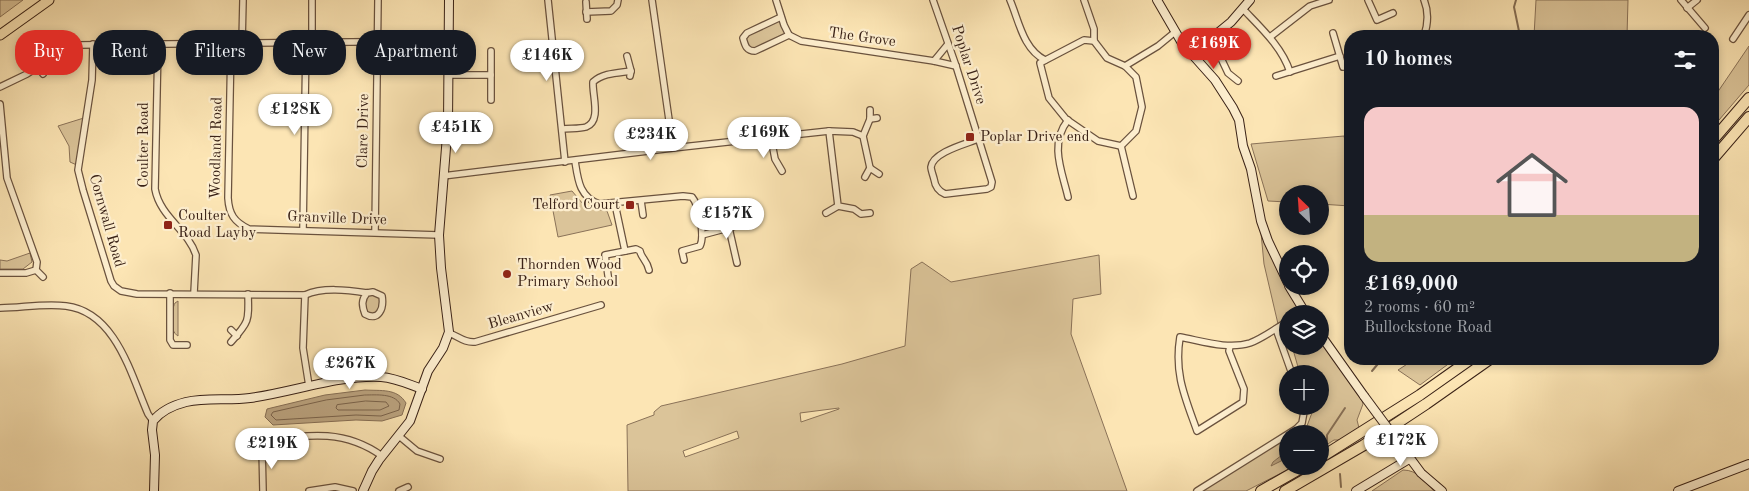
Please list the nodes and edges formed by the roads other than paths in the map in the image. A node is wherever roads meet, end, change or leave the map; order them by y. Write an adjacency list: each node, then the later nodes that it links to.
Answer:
1 (48, 0): 36 (main road)
2 (243, 0): 29 (street)
3 (312, 0): 30 (street)
4 (378, 0): 31 (street, Clare Drive)
5 (449, 0): 32 (street)
6 (548, 0): 74 (street)
7 (618, 0): 23 (street)
8 (652, 0): 81 (street)
9 (776, 0): 26 (street)
10 (933, 0): 43 (street, Poplar Drive)
11 (1010, 0): 49 (street)
12 (1084, 0): 41 (street)
13 (1157, 0): 34 (street)
14 (1250, 0): 22 (street)
15 (1329, 0): 38 (street)
16 (1368, 0): 24 (street)
17 (1424, 0): 33 (street)
18 (1681, 0): 21 (street)
19 (1697, 0): 21 (street)
20 (586, 2): 23 (street)
21 (1687, 8): 28 (street)
22 (1243, 9): 38 (street); 40 (street)
23 (586, 12): 27 (street)
24 (1393, 13)
25 (1749, 15): 39 (street)
26 (781, 17): 37 (street); 37 (street)
27 (587, 19)
28 (1704, 28)
29 (242, 30)
30 (310, 30)
31 (378, 30)
32 (448, 30)
33 (1425, 30)
34 (1175, 32): 46 (street); 52 (street)
35 (1333, 33): 48 (street)
36 (0, 35)
37 (789, 35): 50 (street, The Grove)
38 (1270, 37): 54 (street)
39 (1733, 39)
40 (1208, 41): 46 (street); 64 (street)
41 (1094, 42): 49 (street); 52 (street)
42 (93, 44): 44 (street); 114 (street, Cornwall Road)
43 (948, 44): 50 (street); 51 (street, Poplar Drive)
44 (83, 45)
45 (491, 51): 62 (street)
46 (1192, 54): 108 (street)
47 (627, 56): 74 (street)
48 (1340, 56): 53 (street); 54 (street)
49 (1044, 60): 73 (street)
50 (934, 61): 51 (street, The Grove)
51 (956, 66): 79 (street, Poplar Drive)
52 (1125, 66): 80 (street)
53 (1343, 67)
54 (1290, 72): 63 (street)
55 (25, 75): 65 (street)
56 (157, 75): 115 (street, Coulter Road)
57 (230, 75): 98 (street, Woodland Road)
58 (308, 75): 101 (street)
59 (377, 75): 102 (street, Clare Drive)
60 (449, 75): 88 (street)
61 (476, 75): 62 (street)
62 (491, 75): 67 (street)
63 (1276, 76)
64 (1238, 81)
65 (0, 87)
66 (1749, 98): 76 (highway)
67 (492, 100)
68 (0, 104): 109 (street)
69 (870, 110): 72 (street)
70 (1749, 117): 82 (highway)
71 (877, 118): 72 (street)
72 (870, 119): 77 (street)
73 (1068, 120): 80 (street); 91 (street)
74 (562, 129): 84 (street)
75 (829, 132): 77 (street); 78 (street); 94 (street)
76 (1719, 133)
77 (863, 136): 85 (street)
78 (771, 138): 81 (street); 86 (street)
79 (978, 139): 79 (street, Poplar Drive)
80 (1121, 146): 90 (street)
81 (673, 148): 83 (street)
82 (1719, 152)
83 (575, 161): 84 (street); 93 (street)
84 (565, 162): 88 (street)
85 (870, 168): 87 (street); 89 (street)
86 (782, 171)
87 (879, 174)
88 (443, 176): 104 (street)
89 (865, 177)
90 (1133, 196)
91 (1068, 197)
92 (641, 201): 93 (street); 97 (street); 103 (street)
93 (615, 204): 105 (street)
94 (838, 206): 95 (street); 96 (street)
95 (826, 213)
96 (870, 214)
97 (643, 215)
98 (235, 221): 101 (street, Granville Drive)
99 (747, 223): 100 (street)
100 (729, 228): 103 (street); 107 (street)
101 (303, 230): 102 (street, Granville Drive)
102 (375, 232): 104 (street, Granville Drive)
103 (702, 234): 106 (street)
104 (439, 235): 124 (street)
105 (625, 251): 110 (street); 113 (street)
106 (684, 260)
107 (737, 263)
108 (1279, 264)
109 (36, 270): 111 (street); 112 (street)
110 (649, 270)
111 (0, 273)
112 (44, 277)
113 (610, 282)
114 (170, 293): 115 (street, Cornwall Road); 127 (street)
115 (194, 293): 117 (street, Cornwall Road)
116 (367, 293): 116 (street); 118 (street, Cornwall Road)
117 (248, 294): 118 (street, Cornwall Road); 125 (street)
118 (304, 295): 133 (street)
119 (601, 306): 124 (street, Bleanview)
120 (0, 308): 136 (street)
121 (1279, 327): 122 (street)
122 (1276, 329): 128 (street); 130 (street)
123 (231, 330): 125 (street)
124 (449, 334): 134 (street)
125 (236, 336): 126 (street)
126 (231, 342)
127 (187, 346)
128 (1230, 346): 128 (street)
129 (1329, 347): 141 (street, bridge)
130 (1289, 365)
131 (1462, 365): 138 (highway)
132 (1481, 365): 153 (highway)
133 (309, 386): 134 (street); 136 (street)
134 (422, 389): 137 (street)
135 (1303, 415): 151 (street)
136 (153, 421): 145 (street)
137 (399, 436): 139 (street); 140 (street)
138 (1329, 453)
139 (382, 456): 146 (street); 149 (street)
140 (440, 459)
141 (1409, 459): 154 (street); 155 (street)
142 (1749, 464): 156 (street)
143 (1289, 475): 152 (highway)
144 (408, 487): 150 (street)
145 (154, 491)
146 (263, 491)
147 (309, 491): 148 (street)
148 (353, 491)
149 (363, 491)
150 (399, 491)
151 (1197, 491)
152 (1261, 491)
153 (1285, 491)
154 (1356, 491)
155 (1442, 491)
156 (1678, 491)

